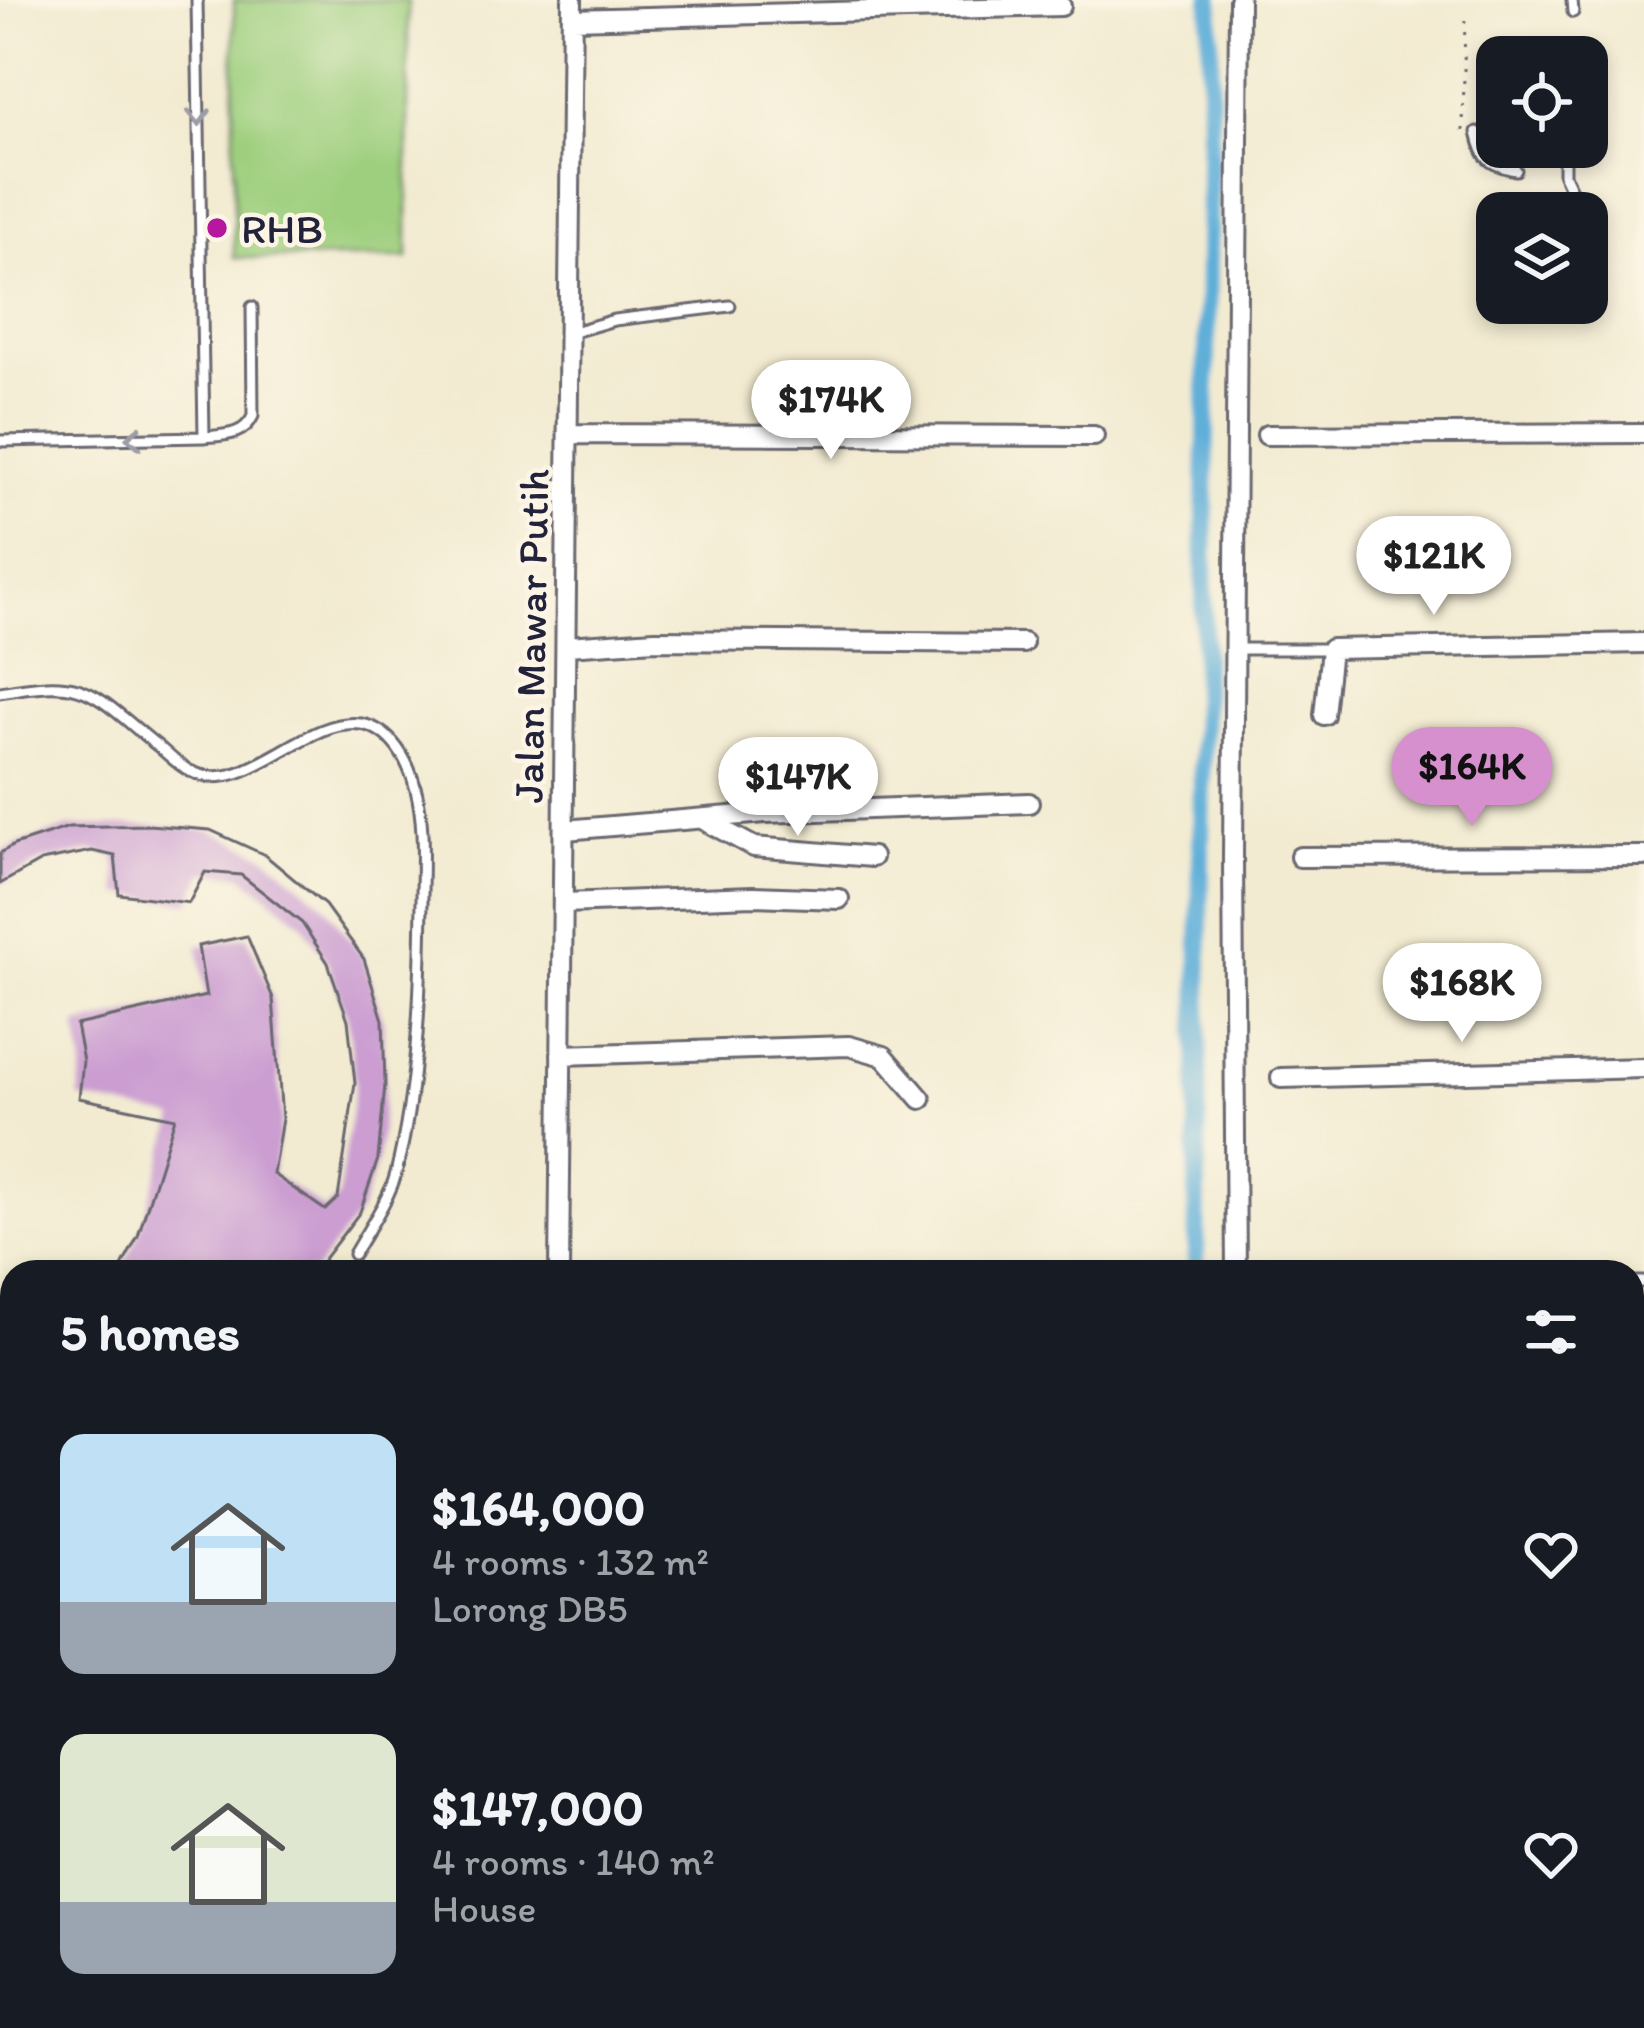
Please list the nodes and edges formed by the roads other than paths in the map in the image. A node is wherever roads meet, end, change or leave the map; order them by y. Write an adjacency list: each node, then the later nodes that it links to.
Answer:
1 (197, 0): 14 (lane, one-way to 14)
2 (1239, 0): 19 (street)
3 (1061, 6): 4 (street)
4 (572, 9): 9 (street, Jalan Mawar Putih)
5 (1506, 168): 6 (lane)
6 (1516, 170)
7 (730, 306): 9 (lane)
8 (252, 307): 14 (lane)
9 (570, 333): 11 (street, Jalan Mawar Putih)
10 (1644, 433): 12 (street)
11 (568, 434): 13 (street); 18 (street, Jalan Mawar Putih)
12 (1267, 435)
13 (1094, 436)
14 (204, 437): 15 (lane, one-way to 15)
15 (0, 441)
16 (1023, 643): 18 (street)
17 (1644, 643): 20 (street)
18 (567, 646): 25 (street, Jalan Mawar Putih)
19 (1236, 649): 20 (lane); 37 (street)
20 (1330, 649): 22 (street)
21 (0, 692): 35 (lane)
22 (1324, 715)
23 (1029, 803): 24 (street)
24 (702, 819): 25 (street); 27 (street)
25 (565, 830): 30 (street, Jalan Mawar Putih)
26 (1644, 856): 28 (street)
27 (872, 857)
28 (1300, 857)
29 (839, 899): 30 (street)
30 (564, 903): 31 (street, Jalan Mawar Putih)
31 (561, 1054): 34 (street); 36 (street, Jalan Mawar Putih)
32 (1644, 1067): 33 (street)
33 (1281, 1078)
34 (921, 1099)
35 (354, 1254)
36 (559, 1260)
37 (1236, 1260)

